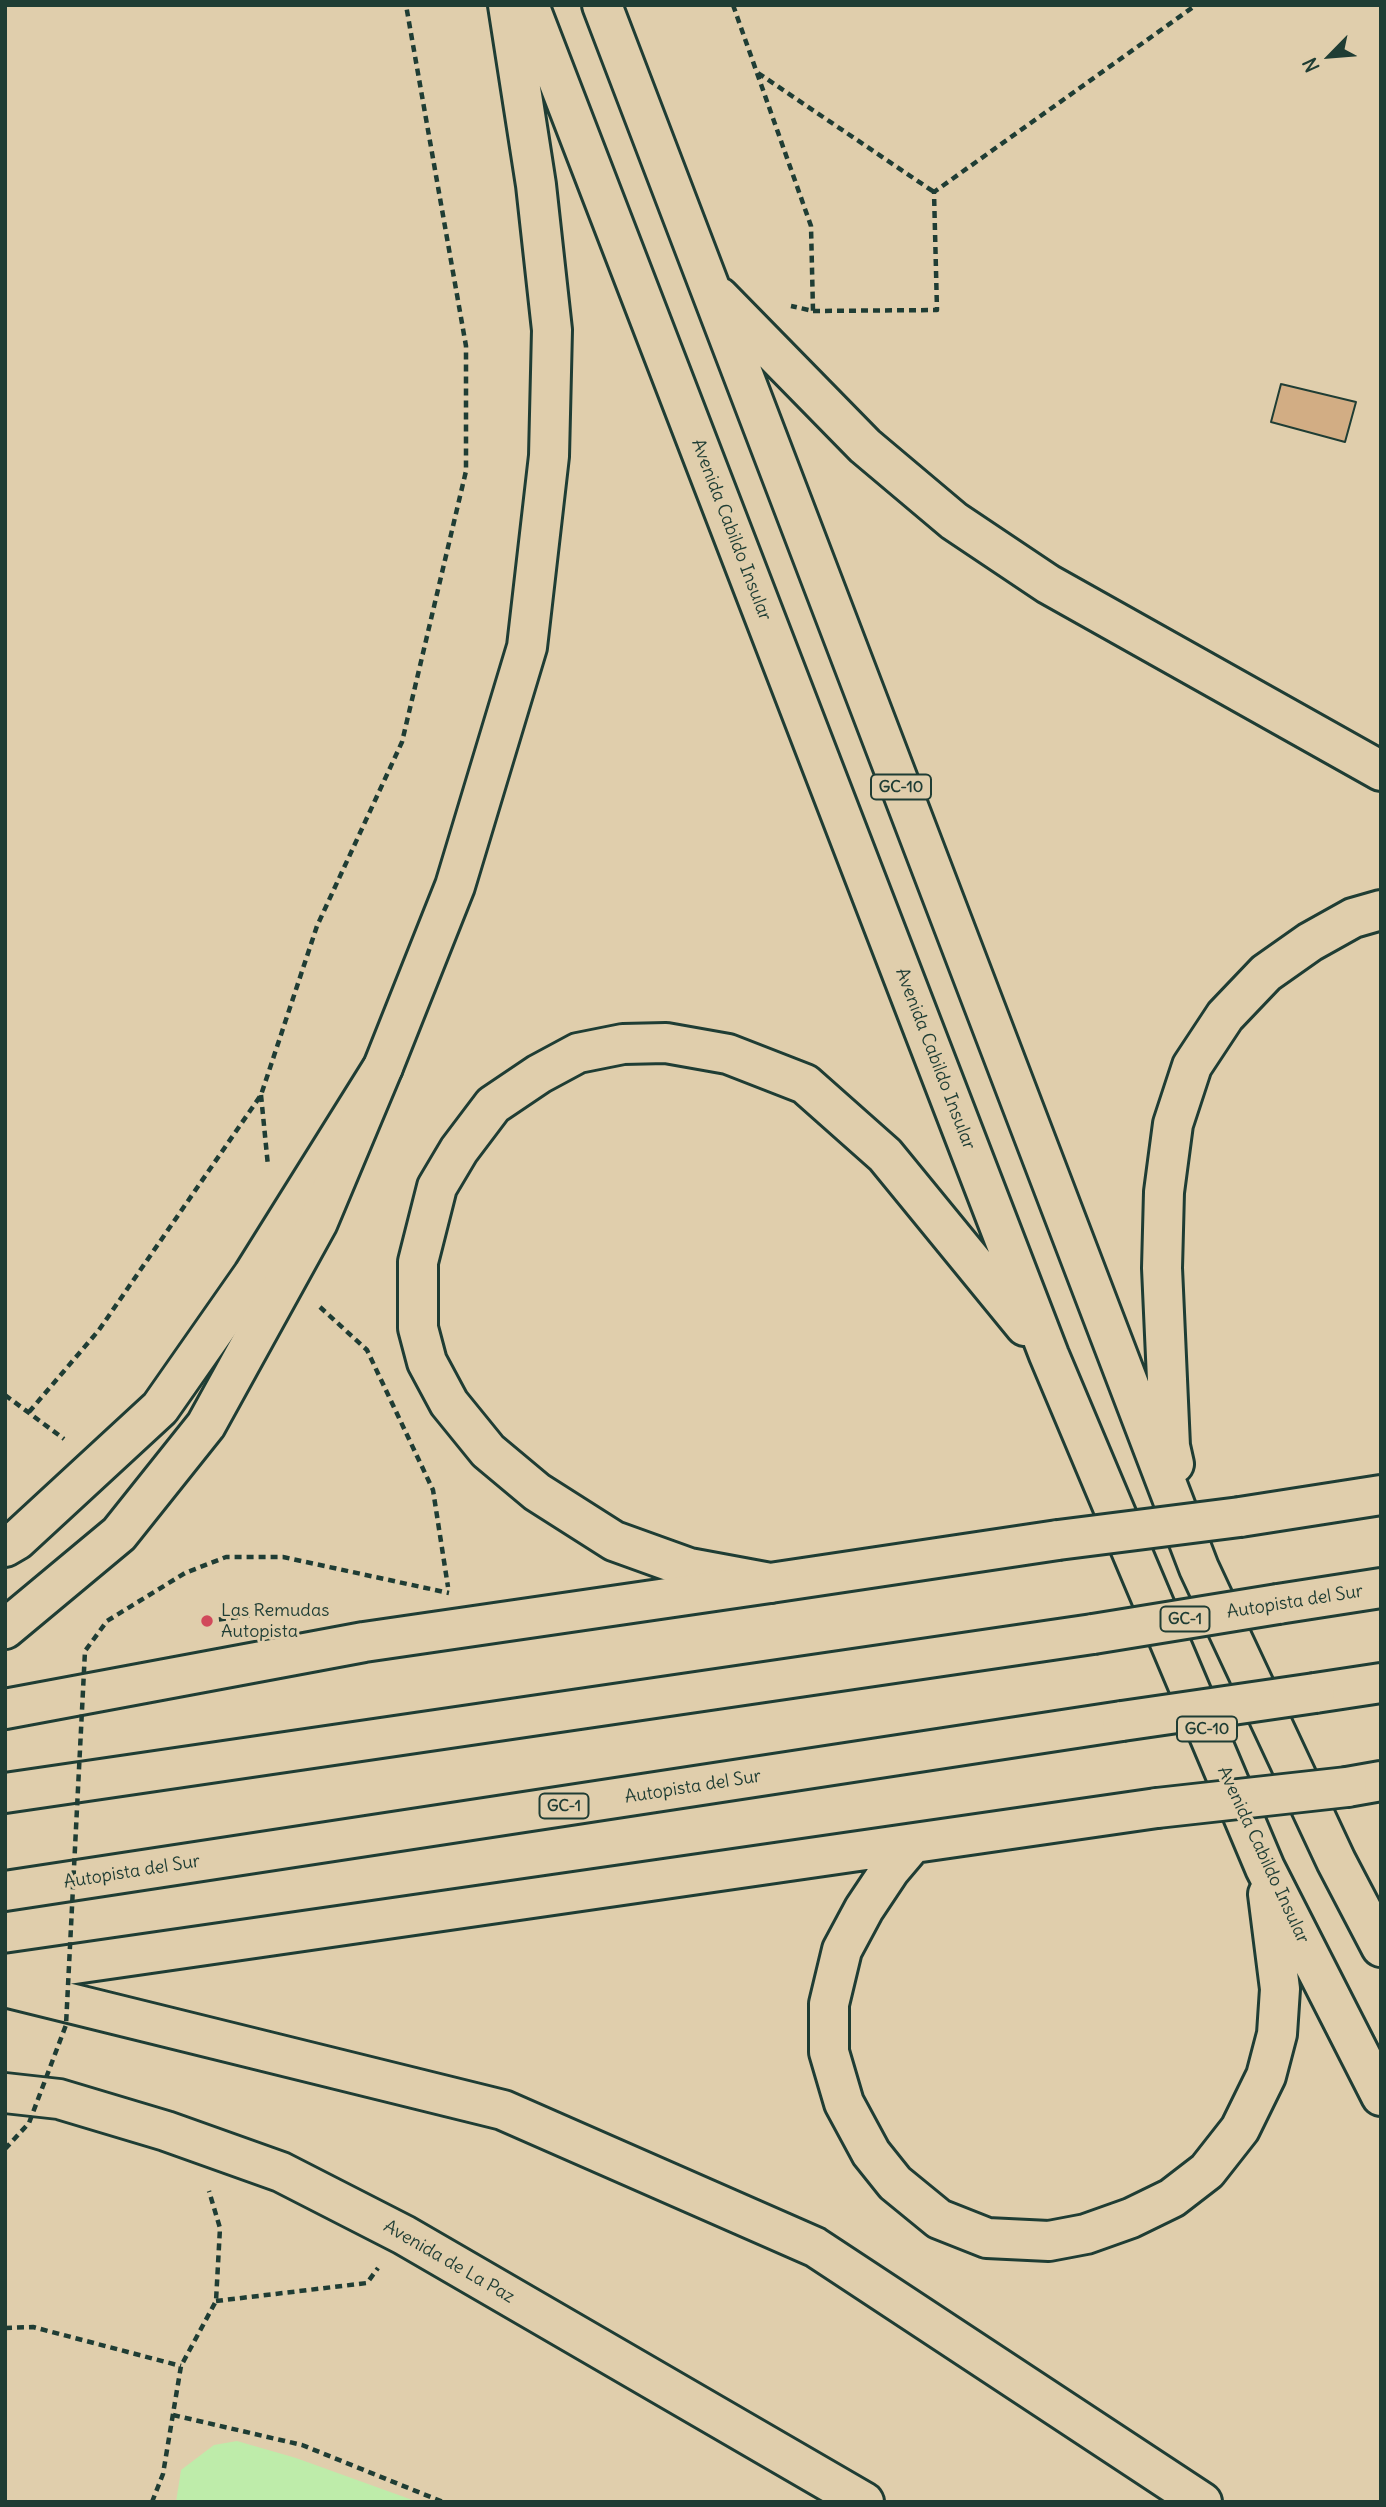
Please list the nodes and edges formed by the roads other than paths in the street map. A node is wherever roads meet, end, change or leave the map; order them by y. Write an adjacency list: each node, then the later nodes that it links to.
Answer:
1 (508, 5): 7 (main road)
2 (529, 5): 8 (main road, Avenida Cabildo Insular / GC-10)
3 (602, 5): 4 (main road, GC-10)
4 (711, 289): 5 (main road); 13 (main road, GC-10)
5 (1381, 771)
6 (1381, 910): 13 (main road)
7 (383, 1067): 12 (main road); 16 (main road)
8 (1049, 1355): 14 (main road); 22 (main road, Avenida Cabildo Insular / GC-10)
9 (1381, 1477): 11 (main road)
10 (1381, 1495): 11 (main road)
11 (1306, 1506): 14 (main road, bridge)
12 (5, 1547)
13 (1199, 1568): 24 (main road, GC-10)
14 (771, 1583): 18 (main road)
15 (1381, 1588): 20 (main road, Autopista del Sur / GC-1, bridge)
16 (5, 1629)
17 (1381, 1683): 23 (main road, Autopista del Sur / GC-1, bridge)
18 (5, 1709)
19 (1364, 1784): 21 (main road, bridge)
20 (5, 1793)
21 (912, 1844): 22 (main road); 25 (main road)
22 (1265, 1868): 28 (main road, Avenida Cabildo Insular / GC-10)
23 (5, 1891)
24 (1381, 1947)
25 (5, 1974)
26 (5, 1987): 30 (main road)
27 (5, 2093): 29 (main road, Avenida de La Paz)
28 (1381, 2096)
29 (864, 2502)
30 (1202, 2502)

